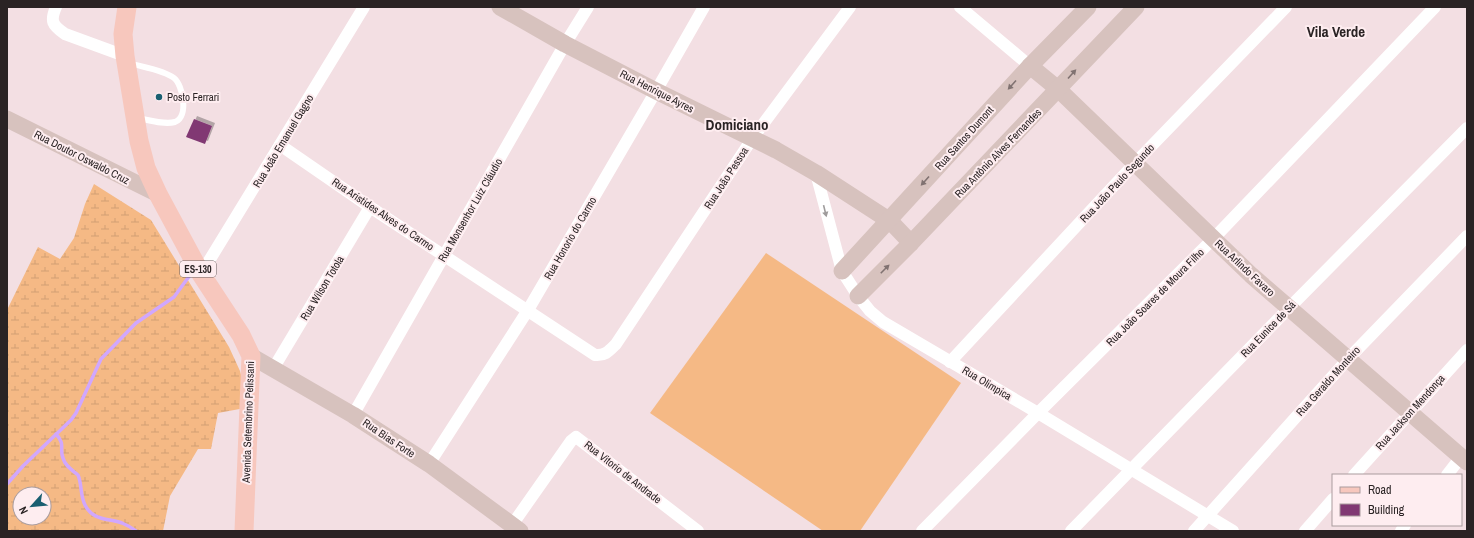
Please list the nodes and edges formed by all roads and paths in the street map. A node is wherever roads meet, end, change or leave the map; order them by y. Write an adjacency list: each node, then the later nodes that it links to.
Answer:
1 (56, 7): 14 (street)
2 (127, 7): 14 (main road, Avenida Setembrino Pelissani / ES-130)
3 (364, 7): 22 (street, Rua João Emanuel Gagno)
4 (500, 7): 13 (street, Rua Henrique Ayres)
5 (588, 7): 13 (street, Rua Monsenhor Luiz Cláudio)
6 (704, 7): 17 (street, Rua Honorio do Carmo)
7 (850, 7): 21 (street, Rua João Pessoa)
8 (960, 7): 15 (street)
9 (1088, 7): 15 (street, Rua Santos Dumont)
10 (1136, 7): 16 (street, Rua Antônio Alves Fernandes, one-way to 10)
11 (1286, 7): 23 (street, Rua João Paulo Segundo)
12 (1435, 7): 29 (street, Rua João Soares de Moura Filho)
13 (565, 44): 17 (street, Rua Henrique Ayres); 31 (street, Rua Monsenhor Luiz Cláudio)
14 (126, 59): 18 (main road, Avenida Setembrino Pelissani / ES-130); 18 (lane)
15 (1030, 66): 16 (street, Rua Arlindo Favaro); 27 (street, Rua Santos Dumont, one-way to 27)
16 (1058, 89): 23 (street, Rua Arlindo Favaro); 30 (street, Rua Antônio Alves Fernandes)
17 (656, 91): 21 (street, Rua Henrique Ayres); 36 (street, Rua Honorio do Carmo)
18 (134, 117): 25 (main road, Avenida Setembrino Pelissani / ES-130)
19 (7, 119): 25 (street, Rua Doutor Oswaldo Cruz)
20 (1467, 128): 35 (street, Rua Eunice de Sá)
21 (752, 139): 24 (street, Rua Henrique Ayres); 38 (street, Rua João Pessoa)
22 (280, 145): 26 (street, Rua Aristides Alves do Carmo); 33 (street, Rua João Emanuel Gagno)
23 (1135, 163): 29 (street, Rua Arlindo Favaro); 41 (street, Rua João Paulo Segundo)
24 (816, 173): 27 (street, Rua Henrique Ayres); 32 (street, Rua Olimpica, one-way to 32)
25 (158, 194): 33 (main road, Avenida Setembrino Pelissani / ES-130)
26 (370, 207): 31 (street, Rua Aristides Alves do Carmo); 42 (street, Rua Wilson Totola)
27 (890, 220): 30 (street, Rua Henrique Ayres); 32 (street, Rua Santos Dumont)
28 (1467, 236): 40 (street, Rua Geraldo Monteiro)
29 (1214, 238): 35 (street, Rua Arlindo Favaro); 43 (street, Rua João Soares de Moura Filho)
30 (911, 243): 34 (street, Rua Antônio Alves Fernandes, one-way to 30)
31 (444, 255): 36 (street, Rua Aristides Alves do Carmo); 45 (street, Rua Monsenhor Luiz Cláudio)
32 (842, 271): 34 (street, Rua Olimpica)
33 (201, 274): 39 (main road, Avenida Setembrino Pelissani / ES-130)
34 (858, 296): 41 (street, Rua Olimpica)
35 (1289, 308): 40 (street, Rua Arlindo Favaro); 48 (street, Rua Eunice de Sá)
36 (528, 310): 38 (street, Rua Aristides Alves do Carmo); 47 (street, Rua Honorio do Carmo)
37 (1467, 350): 44 (street, Rua Jackson Mendonça)
38 (608, 352)
39 (251, 356): 42 (street, Rua Bias Forte); 54 (main road, Avenida Setembrino Pelissani / ES-130)
40 (1348, 359): 44 (street, Rua Arlindo Favaro); 52 (street, Rua Geraldo Monteiro)
41 (950, 362): 43 (street, Rua Olimpica)
42 (273, 369): 45 (street, Rua Bias Forte)
43 (1038, 413): 48 (street, Rua Olimpica); 56 (street, Rua João Soares de Moura Filho)
44 (1410, 413): 46 (street, Rua Arlindo Favaro); 49 (street, Rua Jackson Mendonça)
45 (354, 414): 47 (street, Rua Bias Forte)
46 (1464, 460): 50 (street)
47 (429, 464): 53 (street, Rua Bias Forte)
48 (1131, 469): 52 (street, Rua Olimpica); 57 (street, Rua Eunice de Sá)
49 (1355, 474)
50 (1448, 474)
51 (1332, 500): 60 (street)
52 (1207, 515): 58 (street, Rua Geraldo Monteiro); 59 (street, Rua Olimpica)
53 (516, 528): 55 (street, Rua Vitorio de Andrade)
54 (244, 531)
55 (698, 531)
56 (922, 531)
57 (1072, 531)
58 (1194, 531)
59 (1234, 531)
60 (1305, 531)

